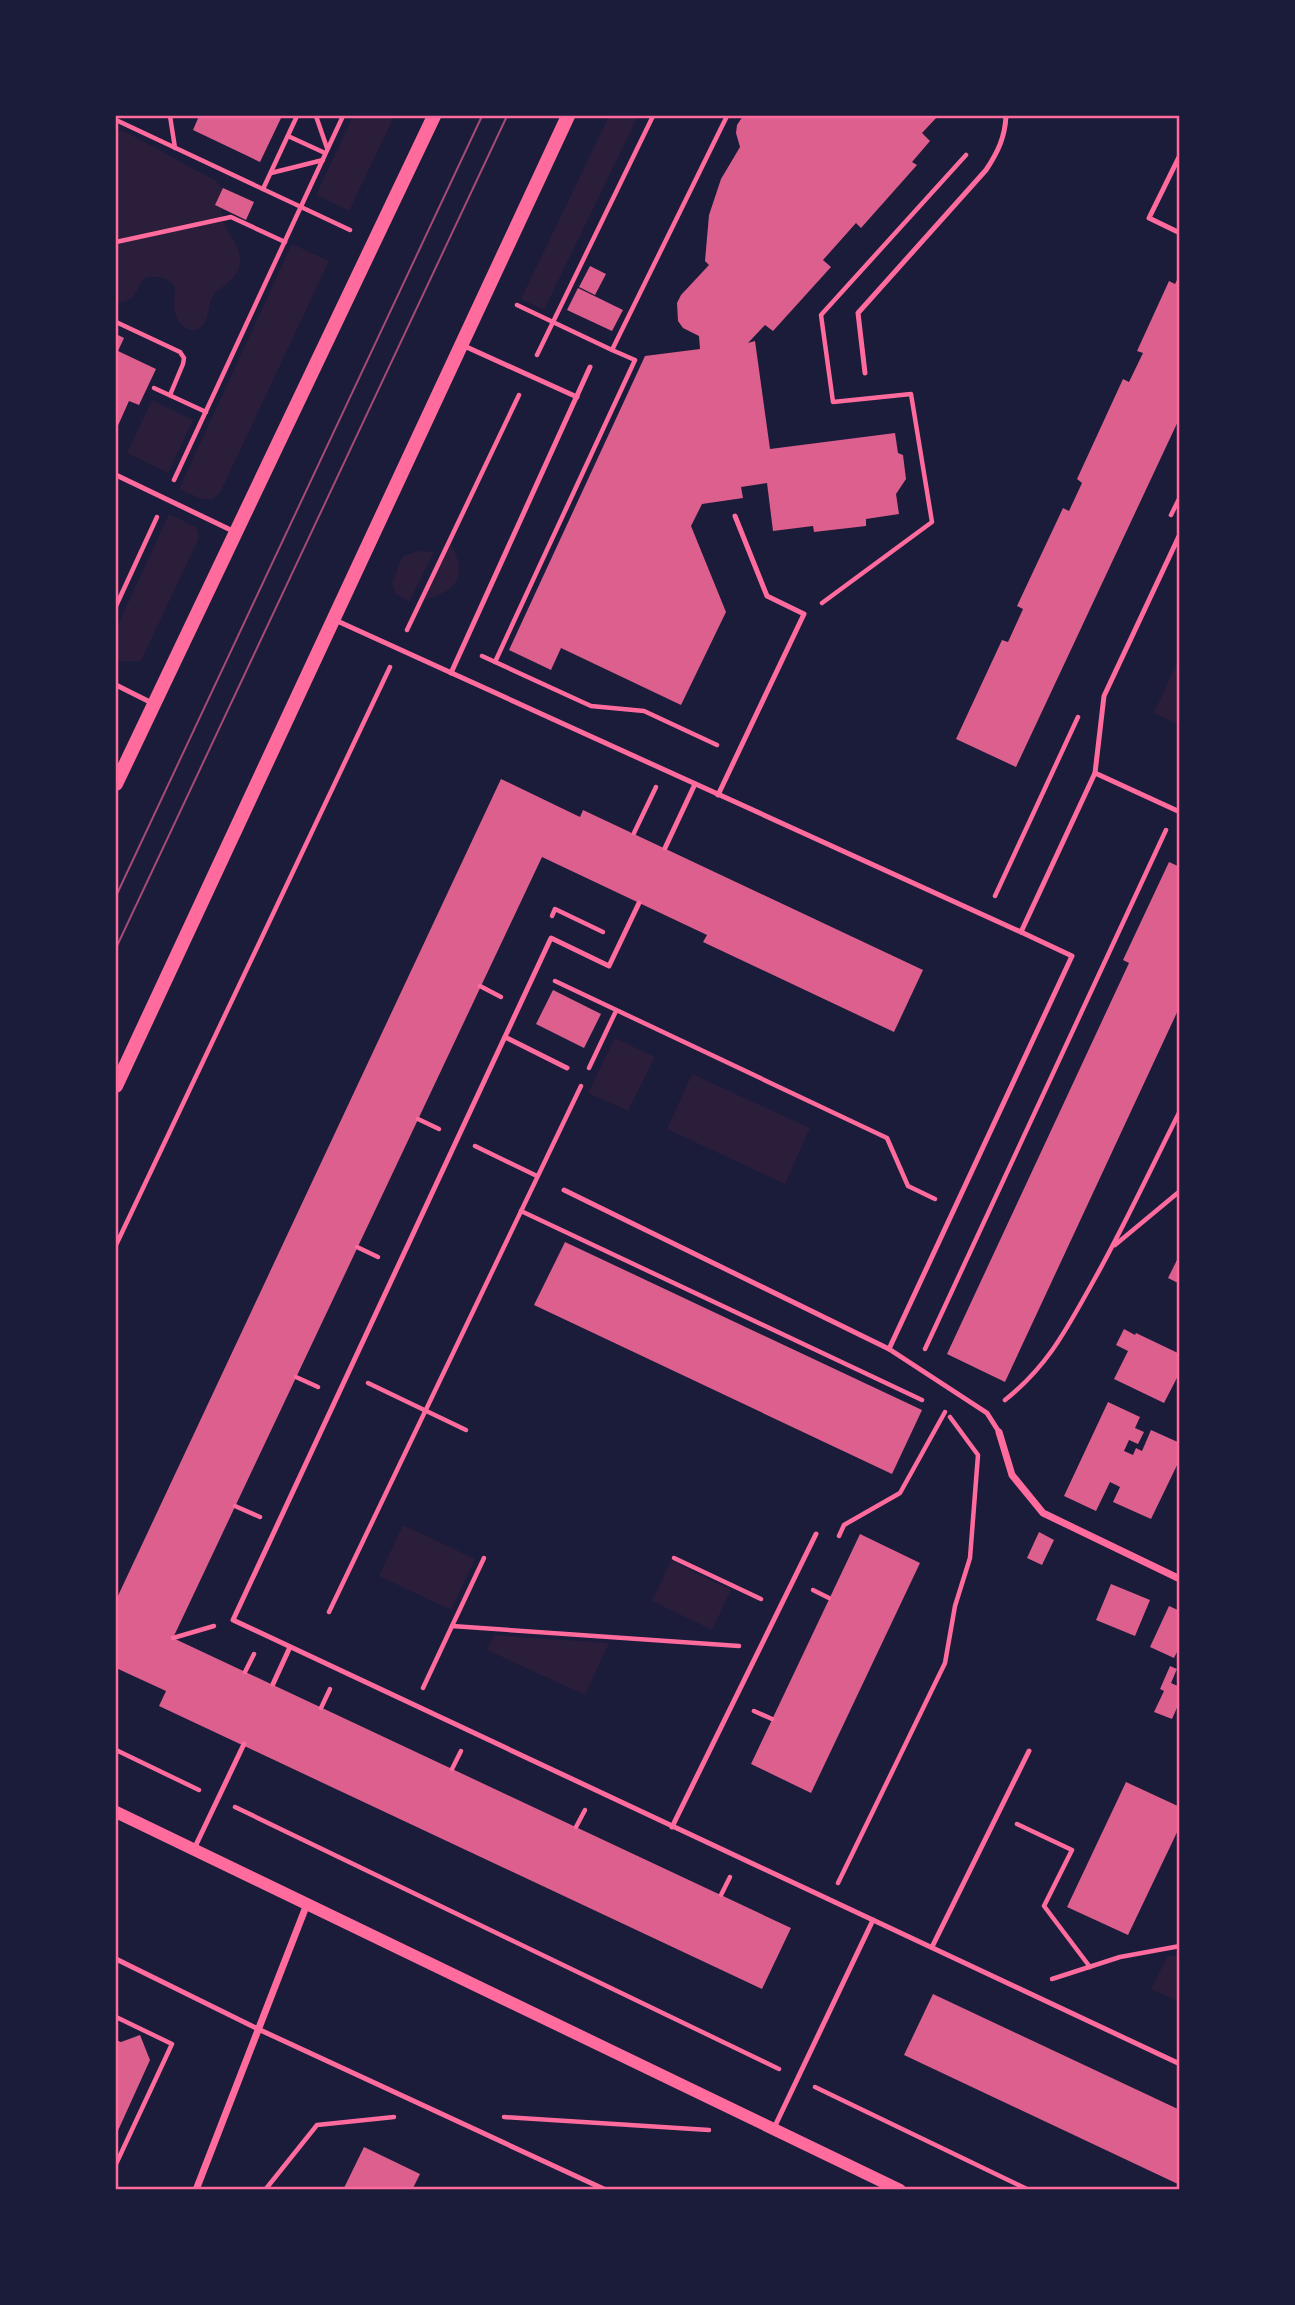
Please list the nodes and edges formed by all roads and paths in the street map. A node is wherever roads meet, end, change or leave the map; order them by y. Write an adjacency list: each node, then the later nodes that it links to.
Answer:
1 (170, 116): 12 (path)
2 (297, 116): 11 (path)
3 (316, 116): 13 (path)
4 (343, 116): 13 (path)
5 (434, 116): 38 (main road)
6 (568, 116): 26 (main road)
7 (653, 116): 25 (path)
8 (727, 116): 27 (path)
9 (1006, 116): 29 (lane)
10 (116, 120): 12 (path)
11 (288, 136): 13 (path); 16 (path)
12 (175, 148): 17 (path)
13 (327, 151): 15 (path)
14 (1180, 155): 20 (lane)
15 (323, 160): 16 (path); 18 (path)
16 (270, 173): 17 (path)
17 (263, 189): 18 (path)
18 (301, 206): 19 (path); 22 (path)
19 (350, 230)
20 (1180, 233)
21 (116, 242): 22 (path)
22 (285, 242): 34 (path)
23 (517, 305): 25 (path)
24 (116, 322): 32 (path)
25 (553, 322): 27 (path); 30 (path)
26 (462, 345): 30 (lane); 41 (main road)
27 (612, 349): 44 (path)
28 (590, 367): 33 (lane)
29 (865, 373)
30 (528, 374): 33 (lane); 43 (path)
31 (154, 388): 32 (path)
32 (170, 395): 34 (path)
33 (577, 397): 42 (lane)
34 (206, 412): 36 (path)
35 (116, 475): 36 (lane)
36 (165, 499): 38 (lane); 40 (path)
37 (735, 516): 48 (lane)
38 (235, 533): 47 (main road)
39 (1180, 534): 49 (lane)
40 (116, 606)
41 (333, 619): 43 (lane); 68 (main road)
42 (463, 647): 44 (path); 45 (lane)
43 (398, 649): 45 (lane); 78 (path)
44 (495, 662): 48 (path)
45 (450, 673): 50 (lane)
46 (116, 685): 47 (lane)
47 (154, 704): 51 (main road)
48 (737, 755): 53 (lane)
49 (1095, 773): 54 (lane); 59 (lane)
50 (695, 784): 53 (lane); 57 (lane)
51 (116, 785)
52 (656, 786): 56 (path)
53 (718, 795): 59 (lane)
54 (1180, 812)
55 (1170, 827): 83 (path)
56 (634, 833)
57 (665, 848)
58 (639, 903): 60 (lane)
59 (1021, 932): 76 (lane)
60 (536, 971): 63 (path); 64 (lane)
61 (480, 986): 62 (path)
62 (512, 1001)
63 (616, 1011): 66 (path); 76 (path)
64 (505, 1037): 65 (lane); 72 (lane)
65 (567, 1068)
66 (588, 1070)
67 (583, 1082): 73 (path)
68 (116, 1086)
69 (1180, 1111): 80 (path)
70 (418, 1119): 71 (path)
71 (449, 1133)
72 (458, 1138): 73 (path); 84 (lane)
73 (537, 1176): 77 (path)
74 (564, 1190): 82 (lane)
75 (1180, 1192): 80 (path)
76 (954, 1209): 82 (lane)
77 (522, 1210): 87 (path); 88 (path)
78 (116, 1245)
79 (357, 1247): 81 (path)
80 (1112, 1248): 89 (path)
81 (389, 1262)
82 (889, 1349): 83 (lane)
83 (916, 1367): 89 (lane)
84 (348, 1374): 88 (path); 108 (lane)
85 (296, 1377): 86 (path)
86 (328, 1392)
87 (933, 1405)
88 (425, 1410): 90 (path); 103 (path)
89 (987, 1413): 91 (lane)
90 (466, 1430)
91 (999, 1432): 98 (street)
92 (235, 1506): 93 (path)
93 (267, 1521)
94 (816, 1534): 102 (lane)
95 (834, 1546): 133 (path)
96 (484, 1558): 105 (path)
97 (674, 1558): 102 (path)
98 (1180, 1578)
99 (818, 1579): 100 (path)
100 (813, 1590): 101 (path); 102 (path)
101 (830, 1598)
102 (780, 1608): 109 (lane)
103 (329, 1612)
104 (218, 1625): 106 (path)
105 (452, 1626): 109 (path); 114 (path)
106 (173, 1638)
107 (258, 1643): 110 (path)
108 (290, 1647): 112 (lane); 114 (lane)
109 (760, 1647): 128 (lane)
110 (246, 1672)
111 (335, 1679): 115 (path)
112 (272, 1685)
113 (759, 1700): 116 (path)
114 (414, 1705): 128 (lane)
115 (321, 1708)
116 (754, 1711): 117 (path); 118 (path)
117 (772, 1719)
118 (748, 1723)
119 (466, 1741): 123 (path)
120 (244, 1744): 124 (lane)
121 (116, 1750): 124 (path)
122 (1029, 1751): 127 (lane)
123 (452, 1769)
124 (218, 1799): 130 (lane); 144 (path)
125 (590, 1799): 129 (path)
126 (116, 1812): 130 (street)
127 (997, 1814): 137 (lane); 139 (path)
128 (672, 1827): 133 (lane)
129 (576, 1828)
130 (194, 1849): 134 (street)
131 (734, 1867): 132 (path)
132 (721, 1895)
133 (830, 1900): 135 (lane)
134 (307, 1904): 142 (street); 145 (street)
135 (873, 1920): 137 (lane); 144 (lane)
136 (1180, 1946): 139 (path)
137 (932, 1947): 140 (lane)
138 (116, 1959): 142 (lane)
139 (1090, 1967): 140 (path)
140 (1021, 1989): 143 (lane)
141 (116, 2017): 146 (path)
142 (258, 2029): 147 (street); 148 (lane)
143 (1180, 2064)
144 (797, 2078): 145 (lane); 150 (path)
145 (774, 2128): 149 (street)
146 (116, 2164)
147 (196, 2189)
148 (606, 2189)
149 (900, 2189)
150 (1029, 2189)

